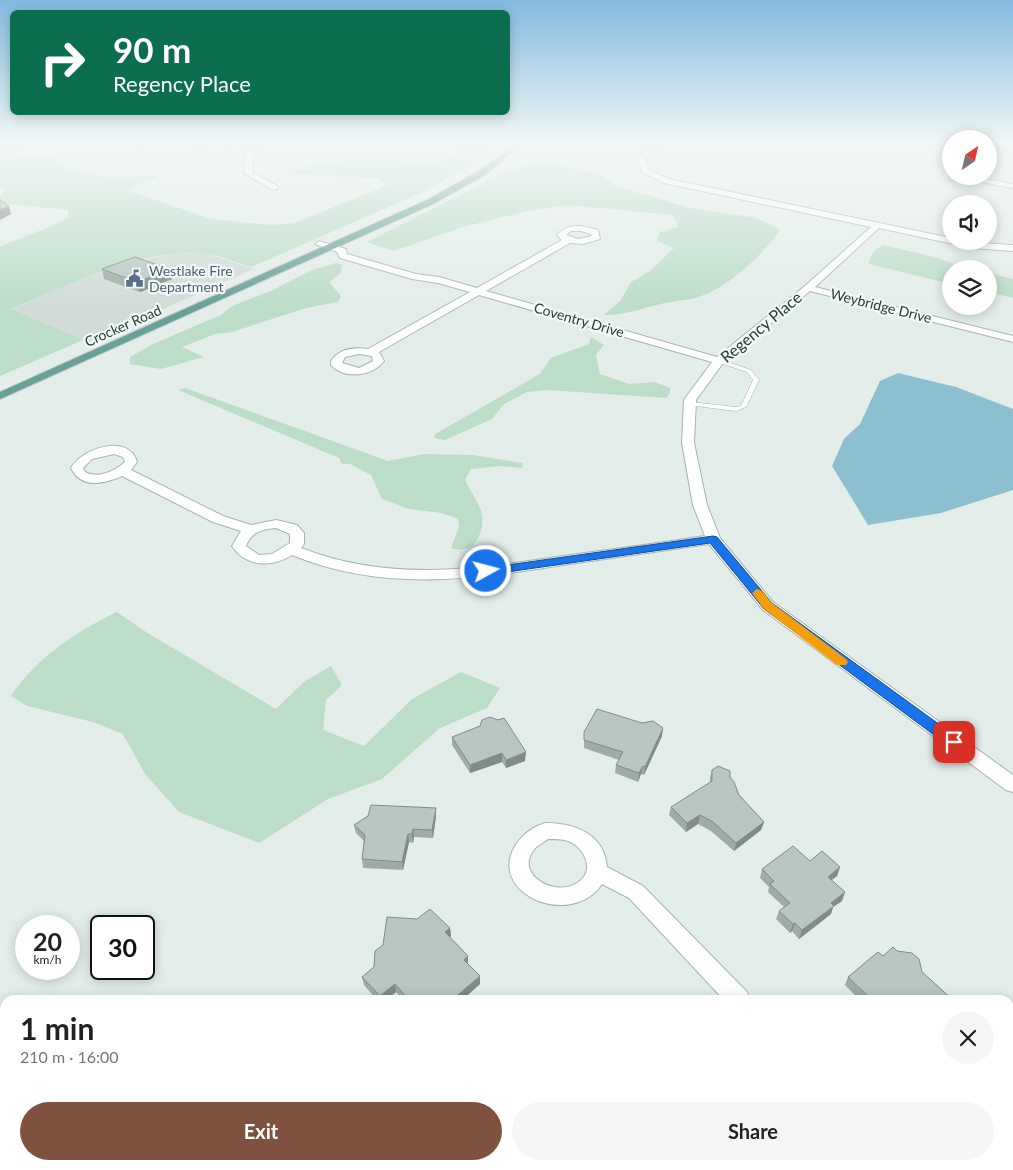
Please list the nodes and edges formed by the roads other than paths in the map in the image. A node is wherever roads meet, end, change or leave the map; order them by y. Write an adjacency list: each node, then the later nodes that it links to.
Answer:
1 (422, 198): 7 (main road, Crocker Road)
2 (437, 198): 9 (main road, Crocker Road)
3 (747, 198): 4 (street)
4 (878, 225): 5 (street); 11 (street, Regency Place)
5 (942, 239)
6 (568, 240): 12 (street)
7 (319, 244): 9 (street, Coventry Drive); 16 (main road, Crocker Road)
8 (997, 247): 10 (street)
9 (330, 248): 12 (street, Coventry Drive); 17 (main road, Crocker Road)
10 (1013, 248)
11 (808, 288): 13 (street, Weybridge Drive); 15 (street, Regency Place)
12 (478, 291): 14 (street); 15 (street, Coventry Drive)
13 (1013, 339)
14 (371, 352)
15 (719, 360): 18 (street, Regency Place); 18 (lane)
16 (0, 384)
17 (0, 396)
18 (690, 404): 21 (street, Regency Place)
19 (123, 471): 20 (street)
20 (251, 530): 22 (street); 22 (street)
21 (713, 539): 22 (street); 23 (street, Regency Place)
22 (292, 550)
23 (1013, 785)
24 (596, 871): 25 (street)
25 (734, 995)

